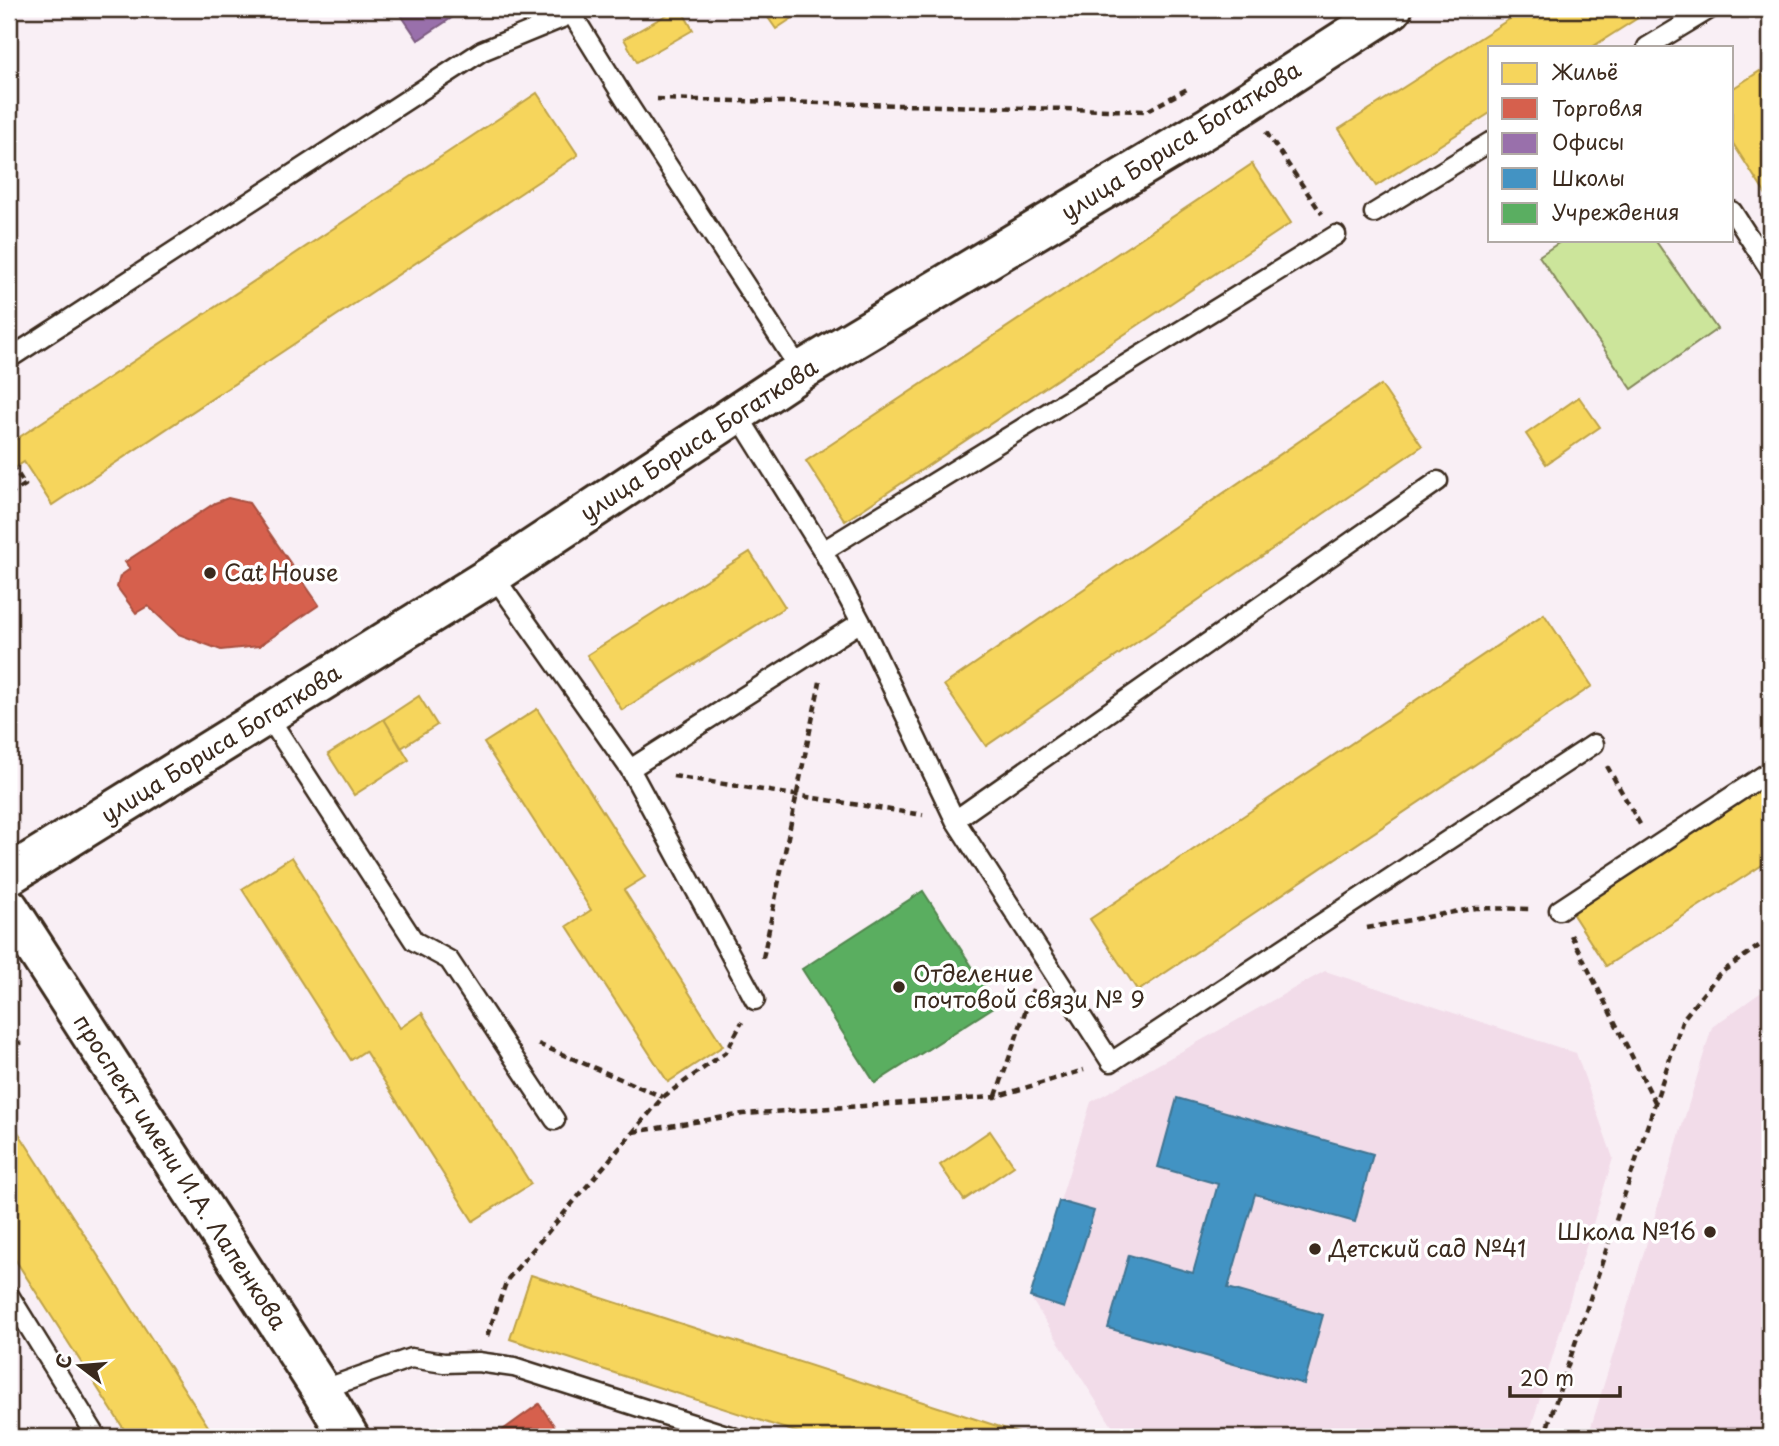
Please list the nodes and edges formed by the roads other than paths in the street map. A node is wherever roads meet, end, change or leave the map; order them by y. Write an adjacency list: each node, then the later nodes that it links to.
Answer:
1 (1392, 9): 11 (street, улица Бориса Богаткова)
2 (1710, 9): 4 (lane)
3 (574, 11): 10 (lane); 11 (lane)
4 (1649, 46)
5 (1488, 143): 6 (lane)
6 (1374, 213)
7 (1734, 214): 9 (lane)
8 (1336, 235): 14 (lane)
9 (1770, 270)
10 (9, 349)
11 (801, 371): 12 (street, улица Бориса Богаткова)
12 (738, 415): 14 (lane); 15 (street, улица Бориса Богаткова)
13 (1438, 481): 21 (lane)
14 (822, 551): 16 (lane)
15 (493, 575): 17 (street, улица Бориса Богаткова); 19 (lane)
16 (861, 622): 19 (lane); 21 (lane)
17 (268, 716): 22 (street, улица Бориса Богаткова); 26 (lane)
18 (1594, 744): 21 (lane)
19 (630, 769): 25 (lane)
20 (1770, 771): 24 (lane)
21 (955, 820)
22 (9, 875)
23 (9, 908): 28 (street, проспект имени И.А. Лапенкова)
24 (1559, 910)
25 (755, 1000)
26 (555, 1120)
27 (9, 1295): 29 (lane)
28 (321, 1390): 30 (street, проспект имени И.А. Лапенкова); 31 (lane)
29 (97, 1437)
30 (349, 1437)
31 (733, 1437)

